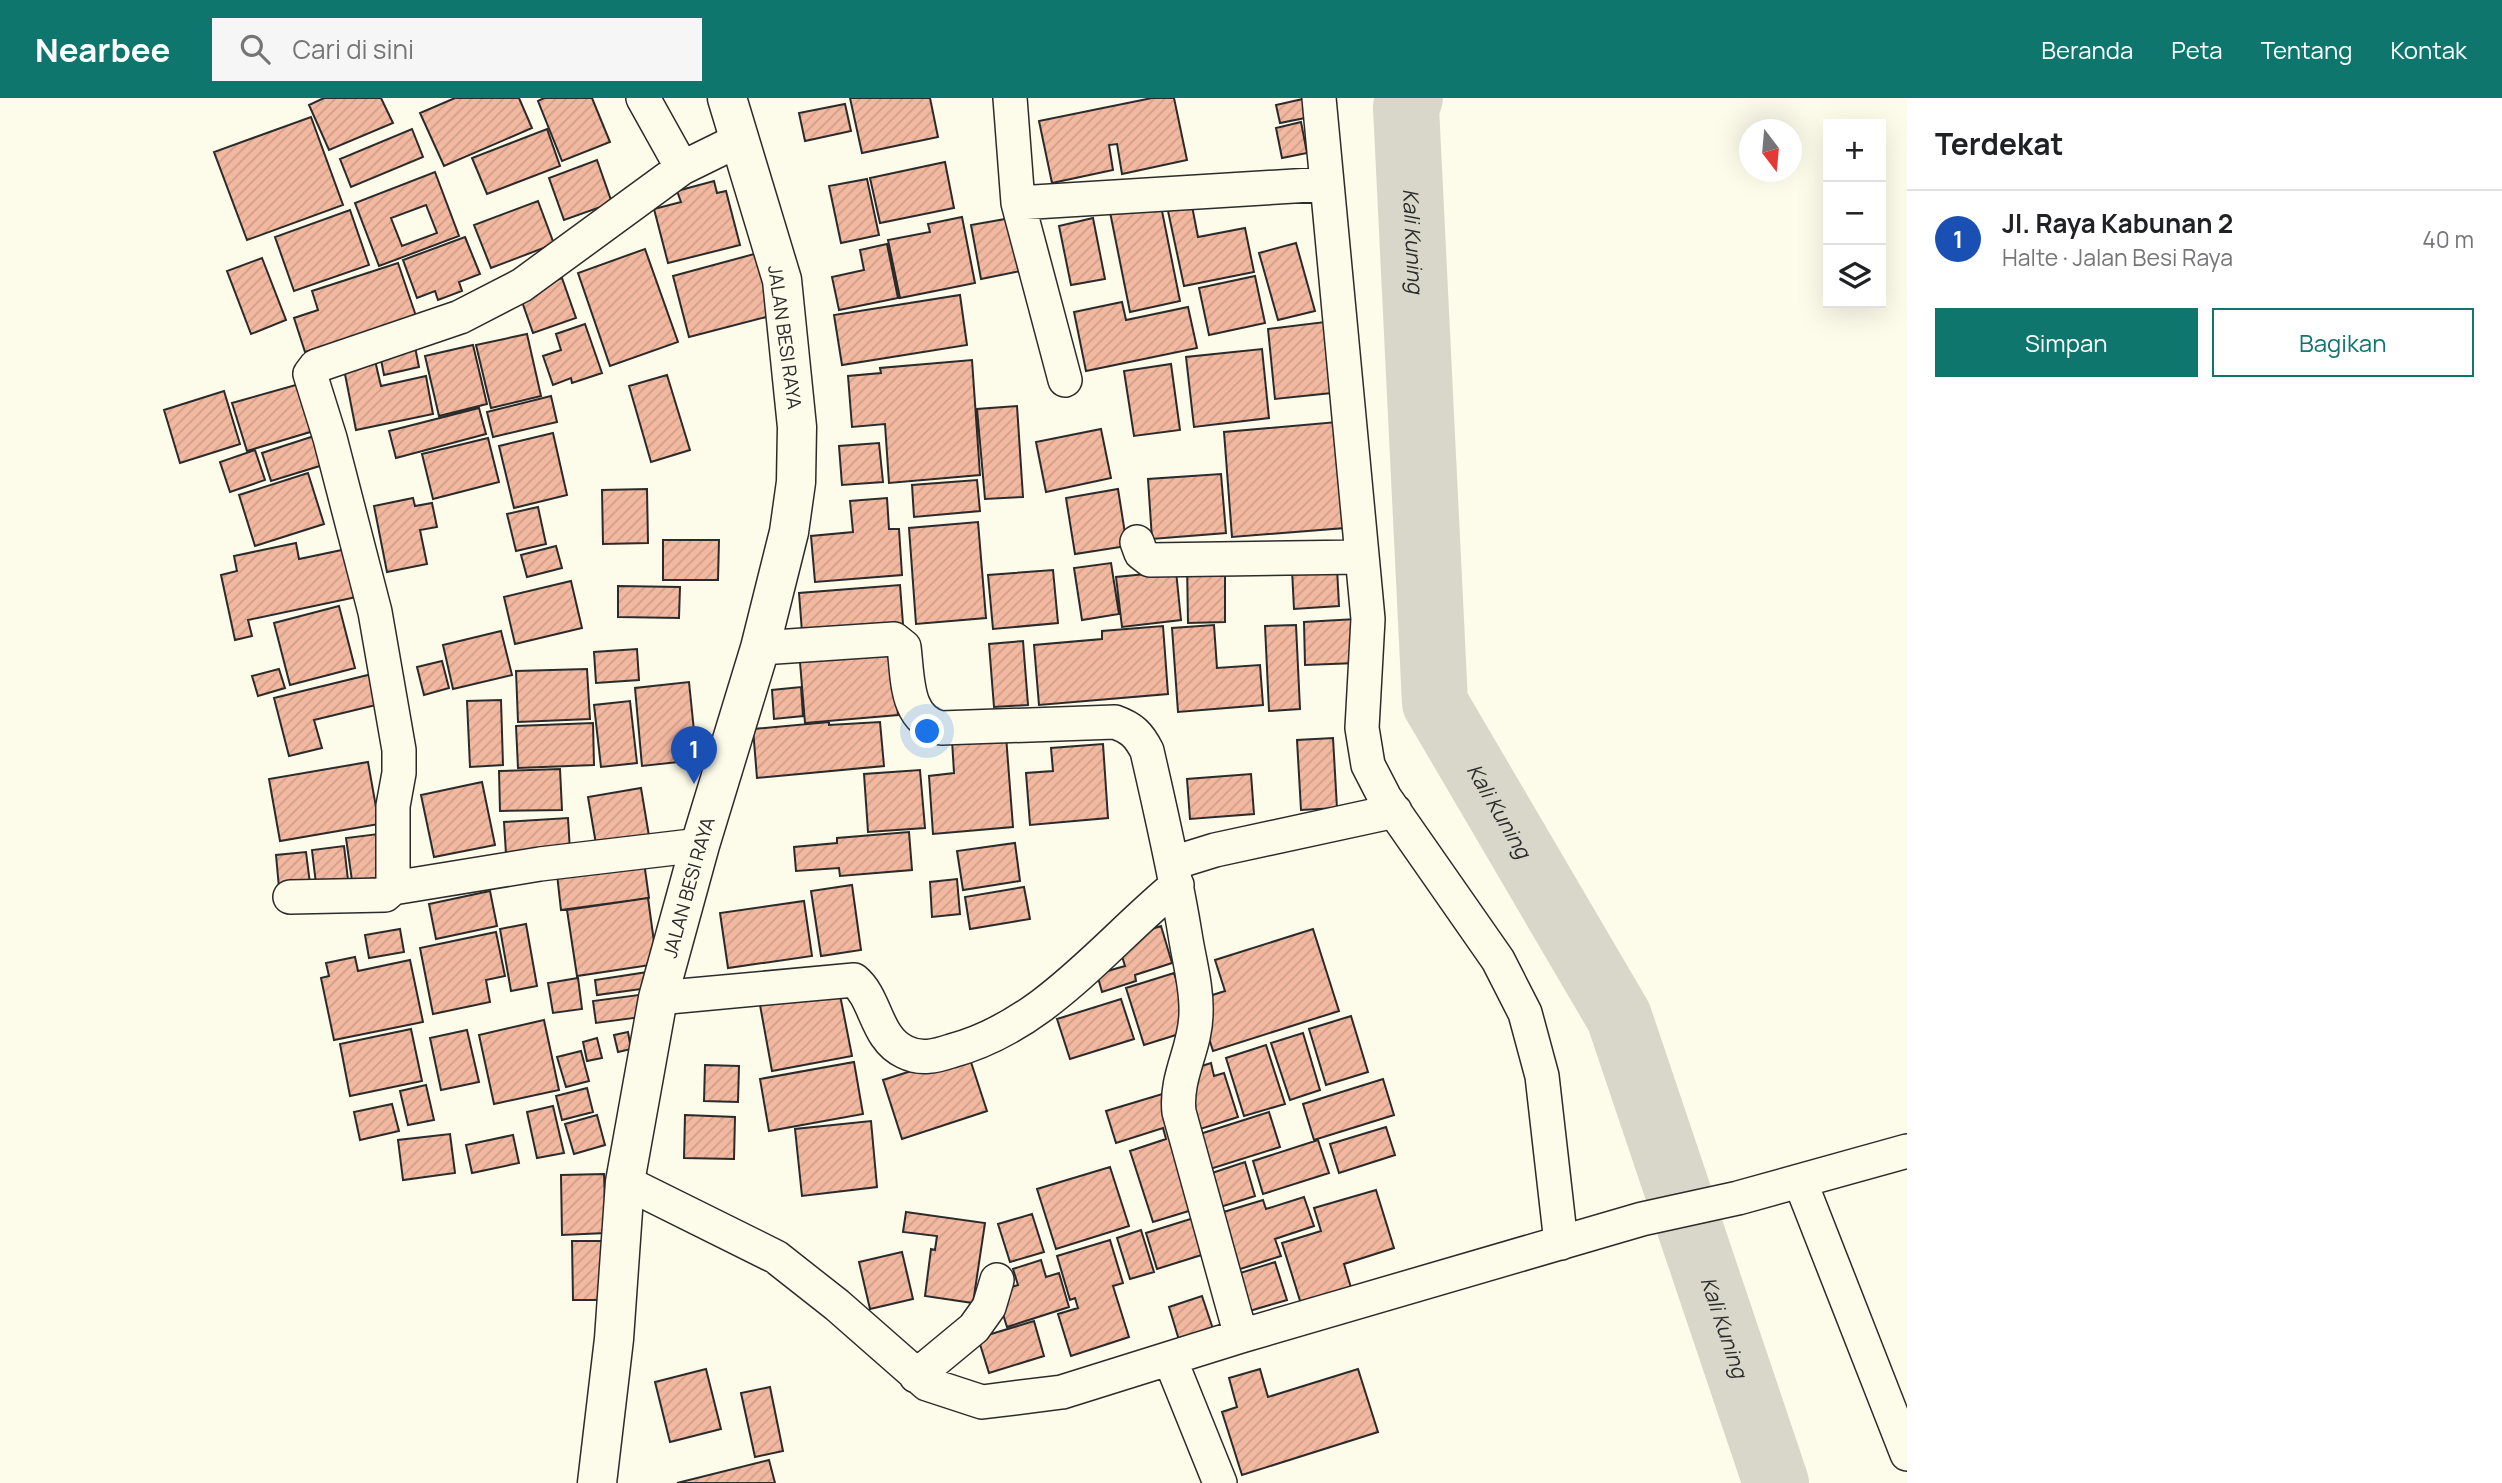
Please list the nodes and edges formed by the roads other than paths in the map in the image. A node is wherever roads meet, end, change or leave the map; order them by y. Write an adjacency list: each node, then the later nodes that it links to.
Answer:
1 (643, 98): 6 (street)
2 (727, 98): 5 (street, JALAN BESI RAYA)
3 (1010, 98): 8 (street)
4 (1319, 98): 7 (street)
5 (741, 138): 6 (street); 12 (street, JALAN BESI RAYA)
6 (682, 168): 16 (street)
7 (1326, 184): 8 (street); 11 (street)
8 (1018, 203): 9 (street)
9 (1065, 380)
10 (1137, 542): 11 (street)
11 (1362, 557): 13 (street)
12 (760, 648): 14 (street, JALAN BESI RAYA); 15 (street)
13 (1395, 811): 15 (street); 22 (street)
14 (700, 845): 16 (street); 18 (street, JALAN BESI RAYA)
15 (1175, 874): 18 (street); 24 (street)
16 (393, 888): 17 (street)
17 (290, 897)
18 (658, 998): 21 (street, JALAN BESI RAYA)
19 (1907, 1151): 20 (street)
20 (1800, 1181): 22 (street); 27 (street)
21 (625, 1182): 26 (street); 28 (street, JALAN BESI RAYA)
22 (1561, 1243): 24 (street)
23 (997, 1280): 26 (street)
24 (1241, 1336): 25 (street)
25 (1170, 1359): 26 (street); 29 (street)
26 (916, 1376)
27 (1907, 1454)
28 (597, 1483)
29 (1220, 1483)

